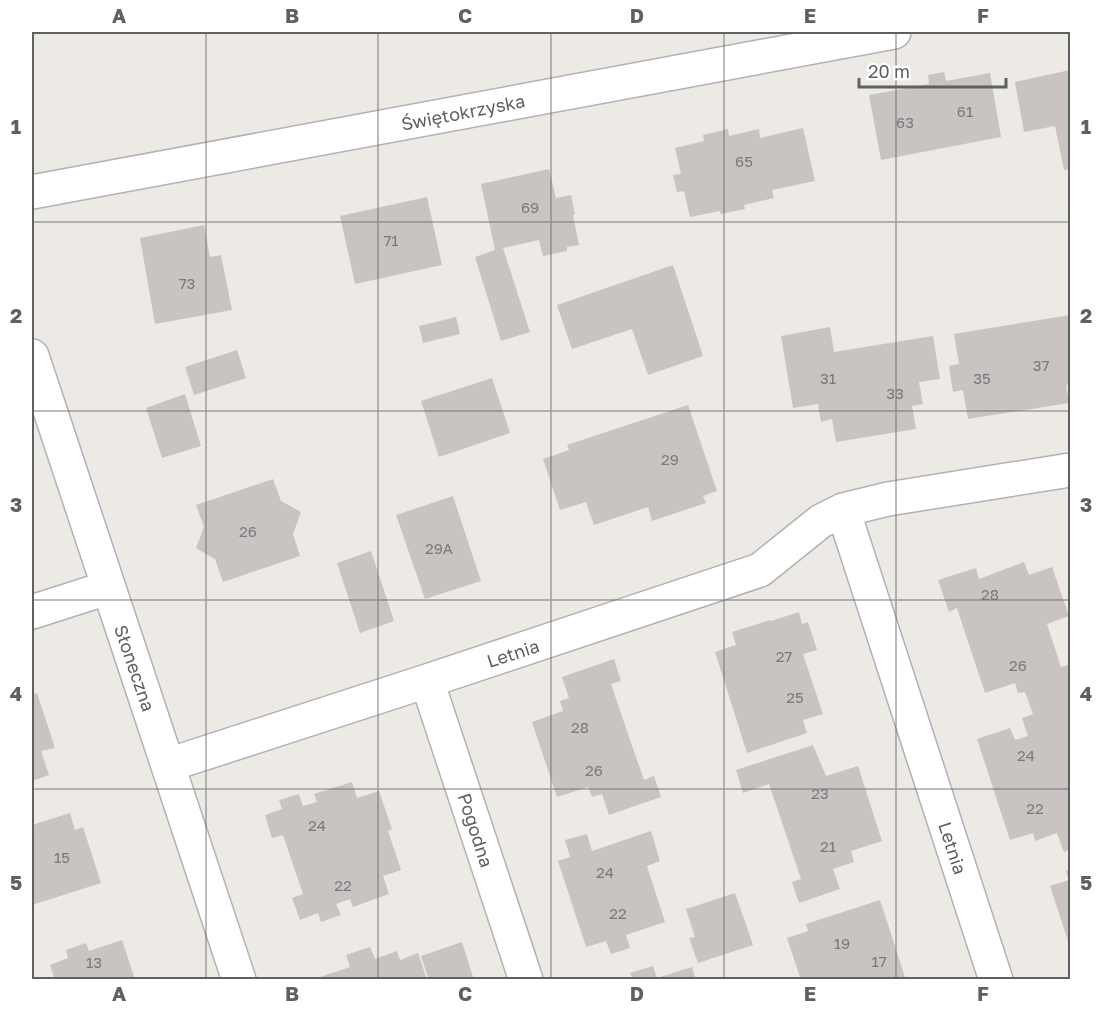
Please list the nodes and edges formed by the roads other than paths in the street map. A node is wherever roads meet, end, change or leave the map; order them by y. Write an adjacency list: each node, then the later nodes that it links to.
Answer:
1 (894, 32): 2 (street, Świętokrzyska)
2 (32, 192)
3 (32, 356): 6 (street, Słoneczna)
4 (1071, 470): 5 (street, Letnia)
5 (843, 510): 8 (street, Letnia); 12 (street, Letnia)
6 (107, 588): 7 (street); 9 (street, Słoneczna)
7 (32, 612)
8 (427, 681): 9 (street, Letnia); 11 (street, Pogodna)
9 (168, 765): 10 (street, Słoneczna)
10 (238, 980)
11 (526, 980)
12 (996, 980)

